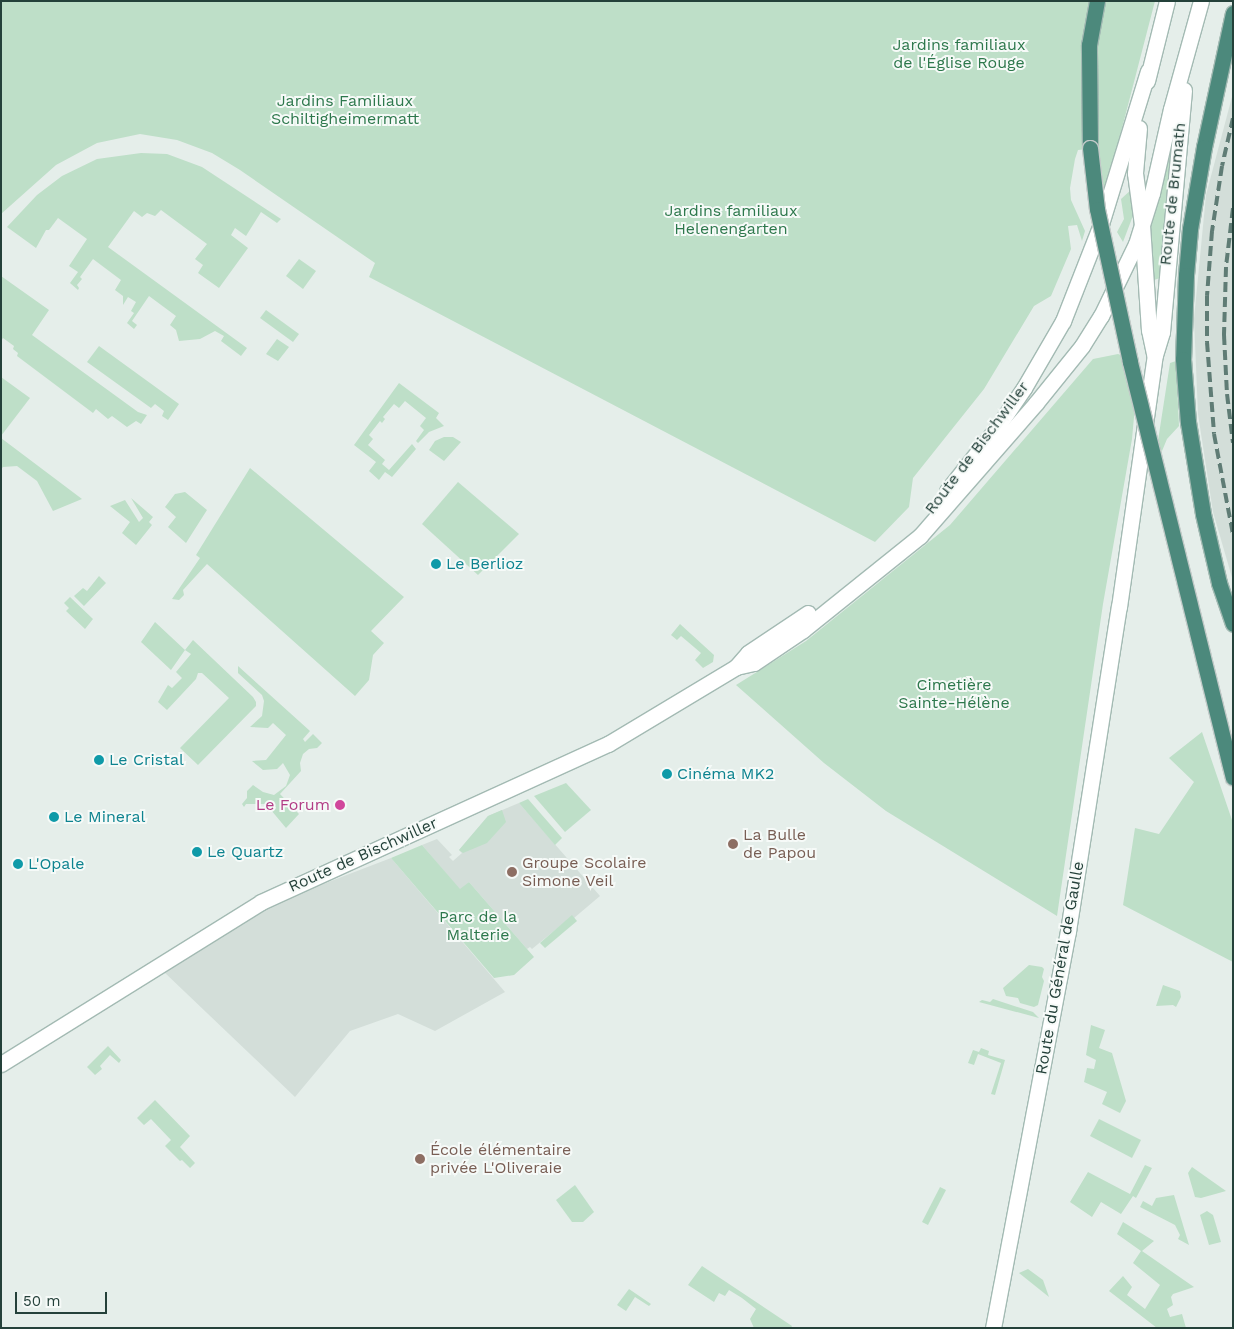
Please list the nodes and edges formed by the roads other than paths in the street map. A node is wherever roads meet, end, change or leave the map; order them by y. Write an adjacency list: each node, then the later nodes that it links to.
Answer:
1 (1097, 1): 8 (highway)
2 (1105, 1): 8 (highway)
3 (1167, 1): 7 (main road, Route de Brumath)
4 (1201, 1): 6 (main road, Route de Brumath)
5 (1233, 12): 14 (highway)
6 (1192, 32): 9 (main road, Route de Brumath); 12 (main road, Route de Brumath)
7 (1148, 71): 9 (main road, Route de Brumath); 15 (main road, Route de Bischwiller)
8 (1090, 127): 16 (highway, bridge)
9 (1142, 225): 10 (main road, Route de Bischwiller); 11 (main road, Route de Brumath)
10 (1122, 274): 11 (main road); 15 (main road, Route de Bischwiller)
11 (1146, 275): 12 (main road, Route de Brumath)
12 (1155, 355): 13 (main road, Route de Brumath)
13 (1119, 607): 18 (main road, Route du Général de Gaulle)
14 (1233, 624)
15 (736, 667): 17 (main road, Route de Bischwiller)
16 (1233, 776)
17 (1, 1064)
18 (993, 1328)

